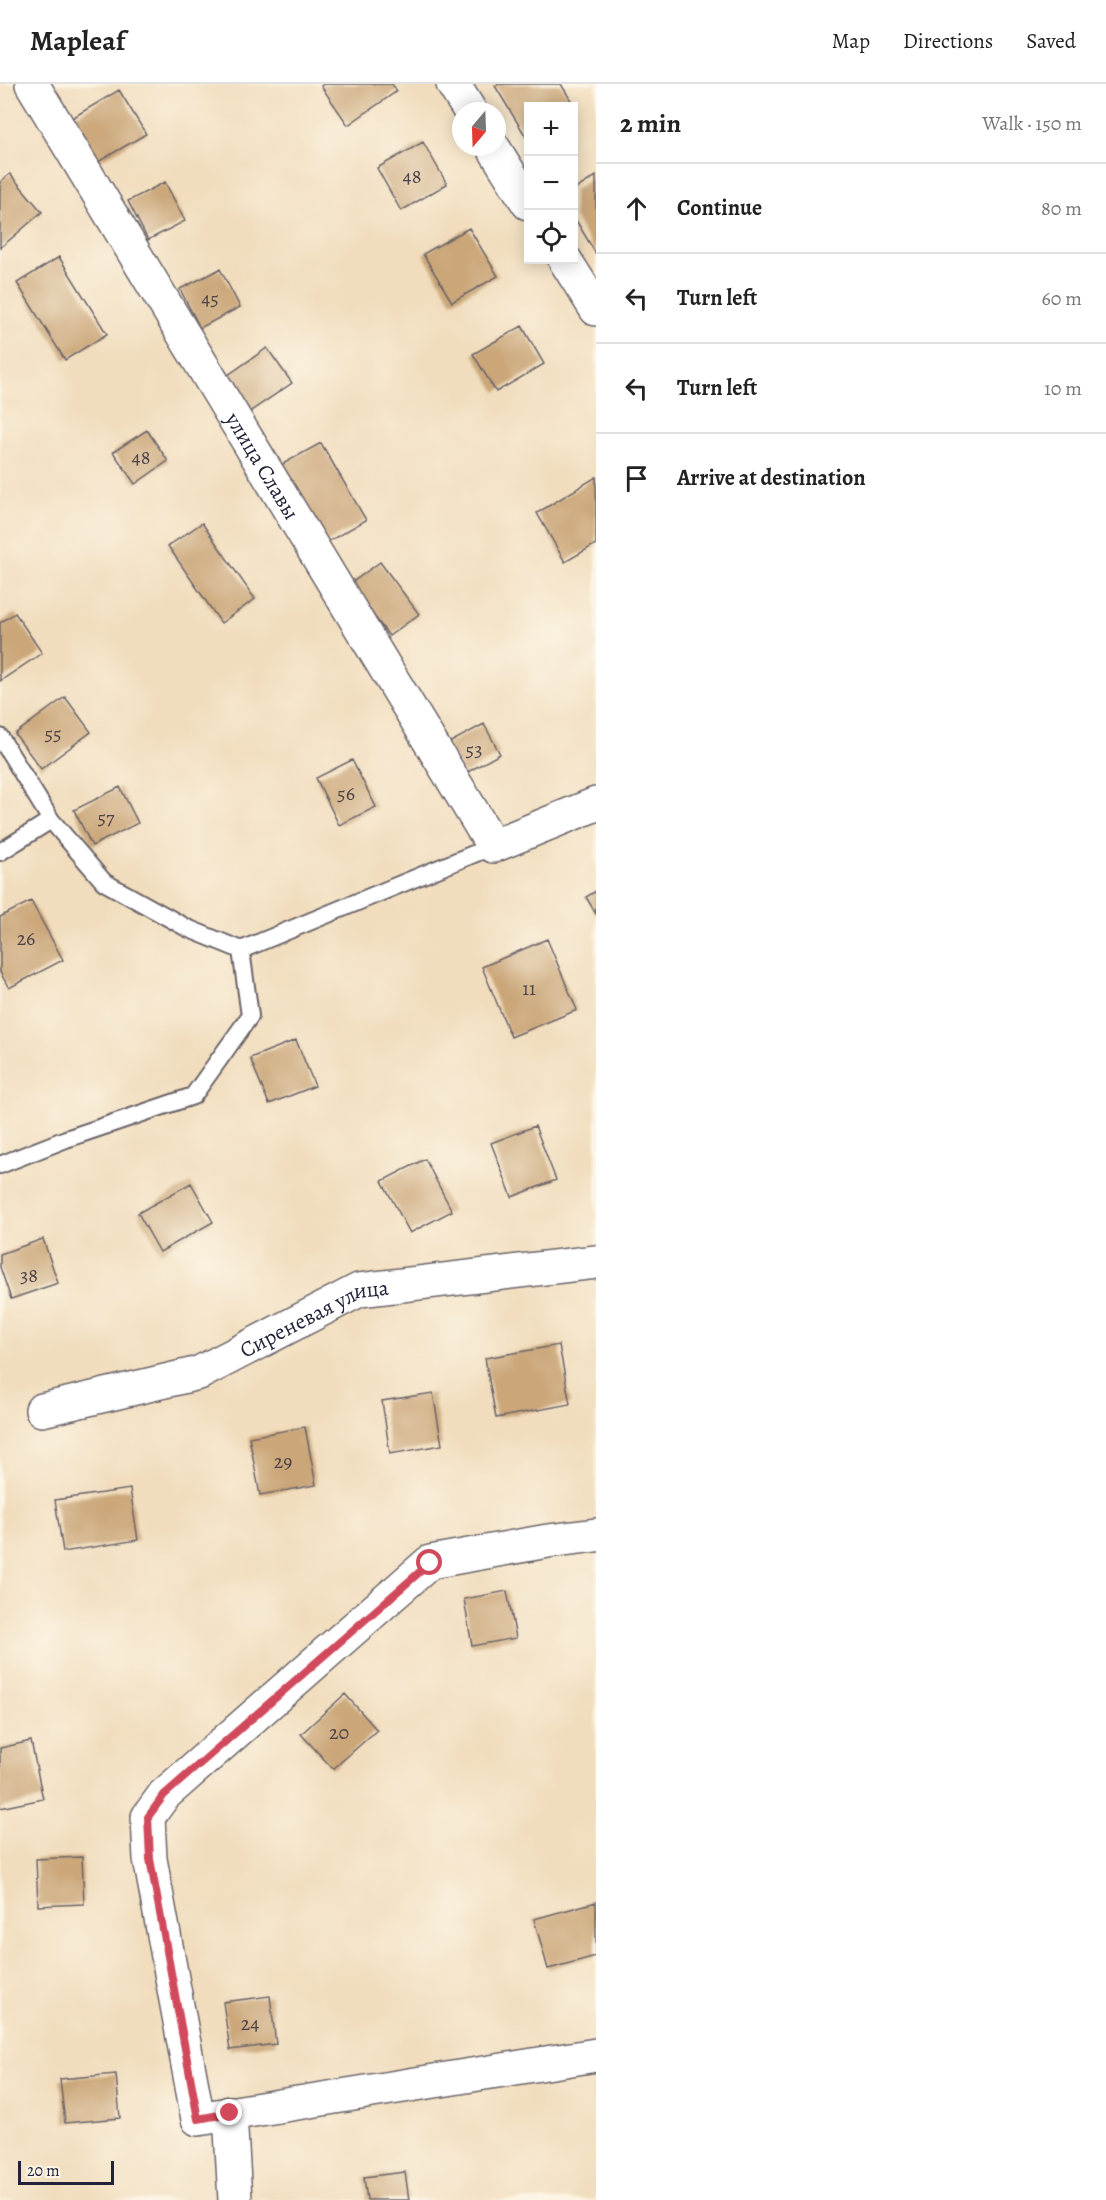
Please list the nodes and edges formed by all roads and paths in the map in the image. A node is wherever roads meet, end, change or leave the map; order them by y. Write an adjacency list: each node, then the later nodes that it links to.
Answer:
1 (32, 84): 11 (street, улица Славы)
2 (453, 84): 3 (street)
3 (464, 102)
4 (499, 156): 5 (street)
5 (524, 197)
6 (568, 264): 7 (street)
7 (596, 309)
8 (0, 737): 10 (lane)
9 (596, 804): 11 (street)
10 (51, 820): 12 (lane); 13 (lane)
11 (494, 846): 13 (lane)
12 (0, 852)
13 (242, 950): 14 (lane)
14 (0, 1165)
15 (596, 1262): 16 (street, Сиреневая улица)
16 (42, 1410)
17 (596, 1536): 19 (street)
18 (596, 2055): 19 (street)
19 (230, 2113): 20 (street)
20 (235, 2200)

